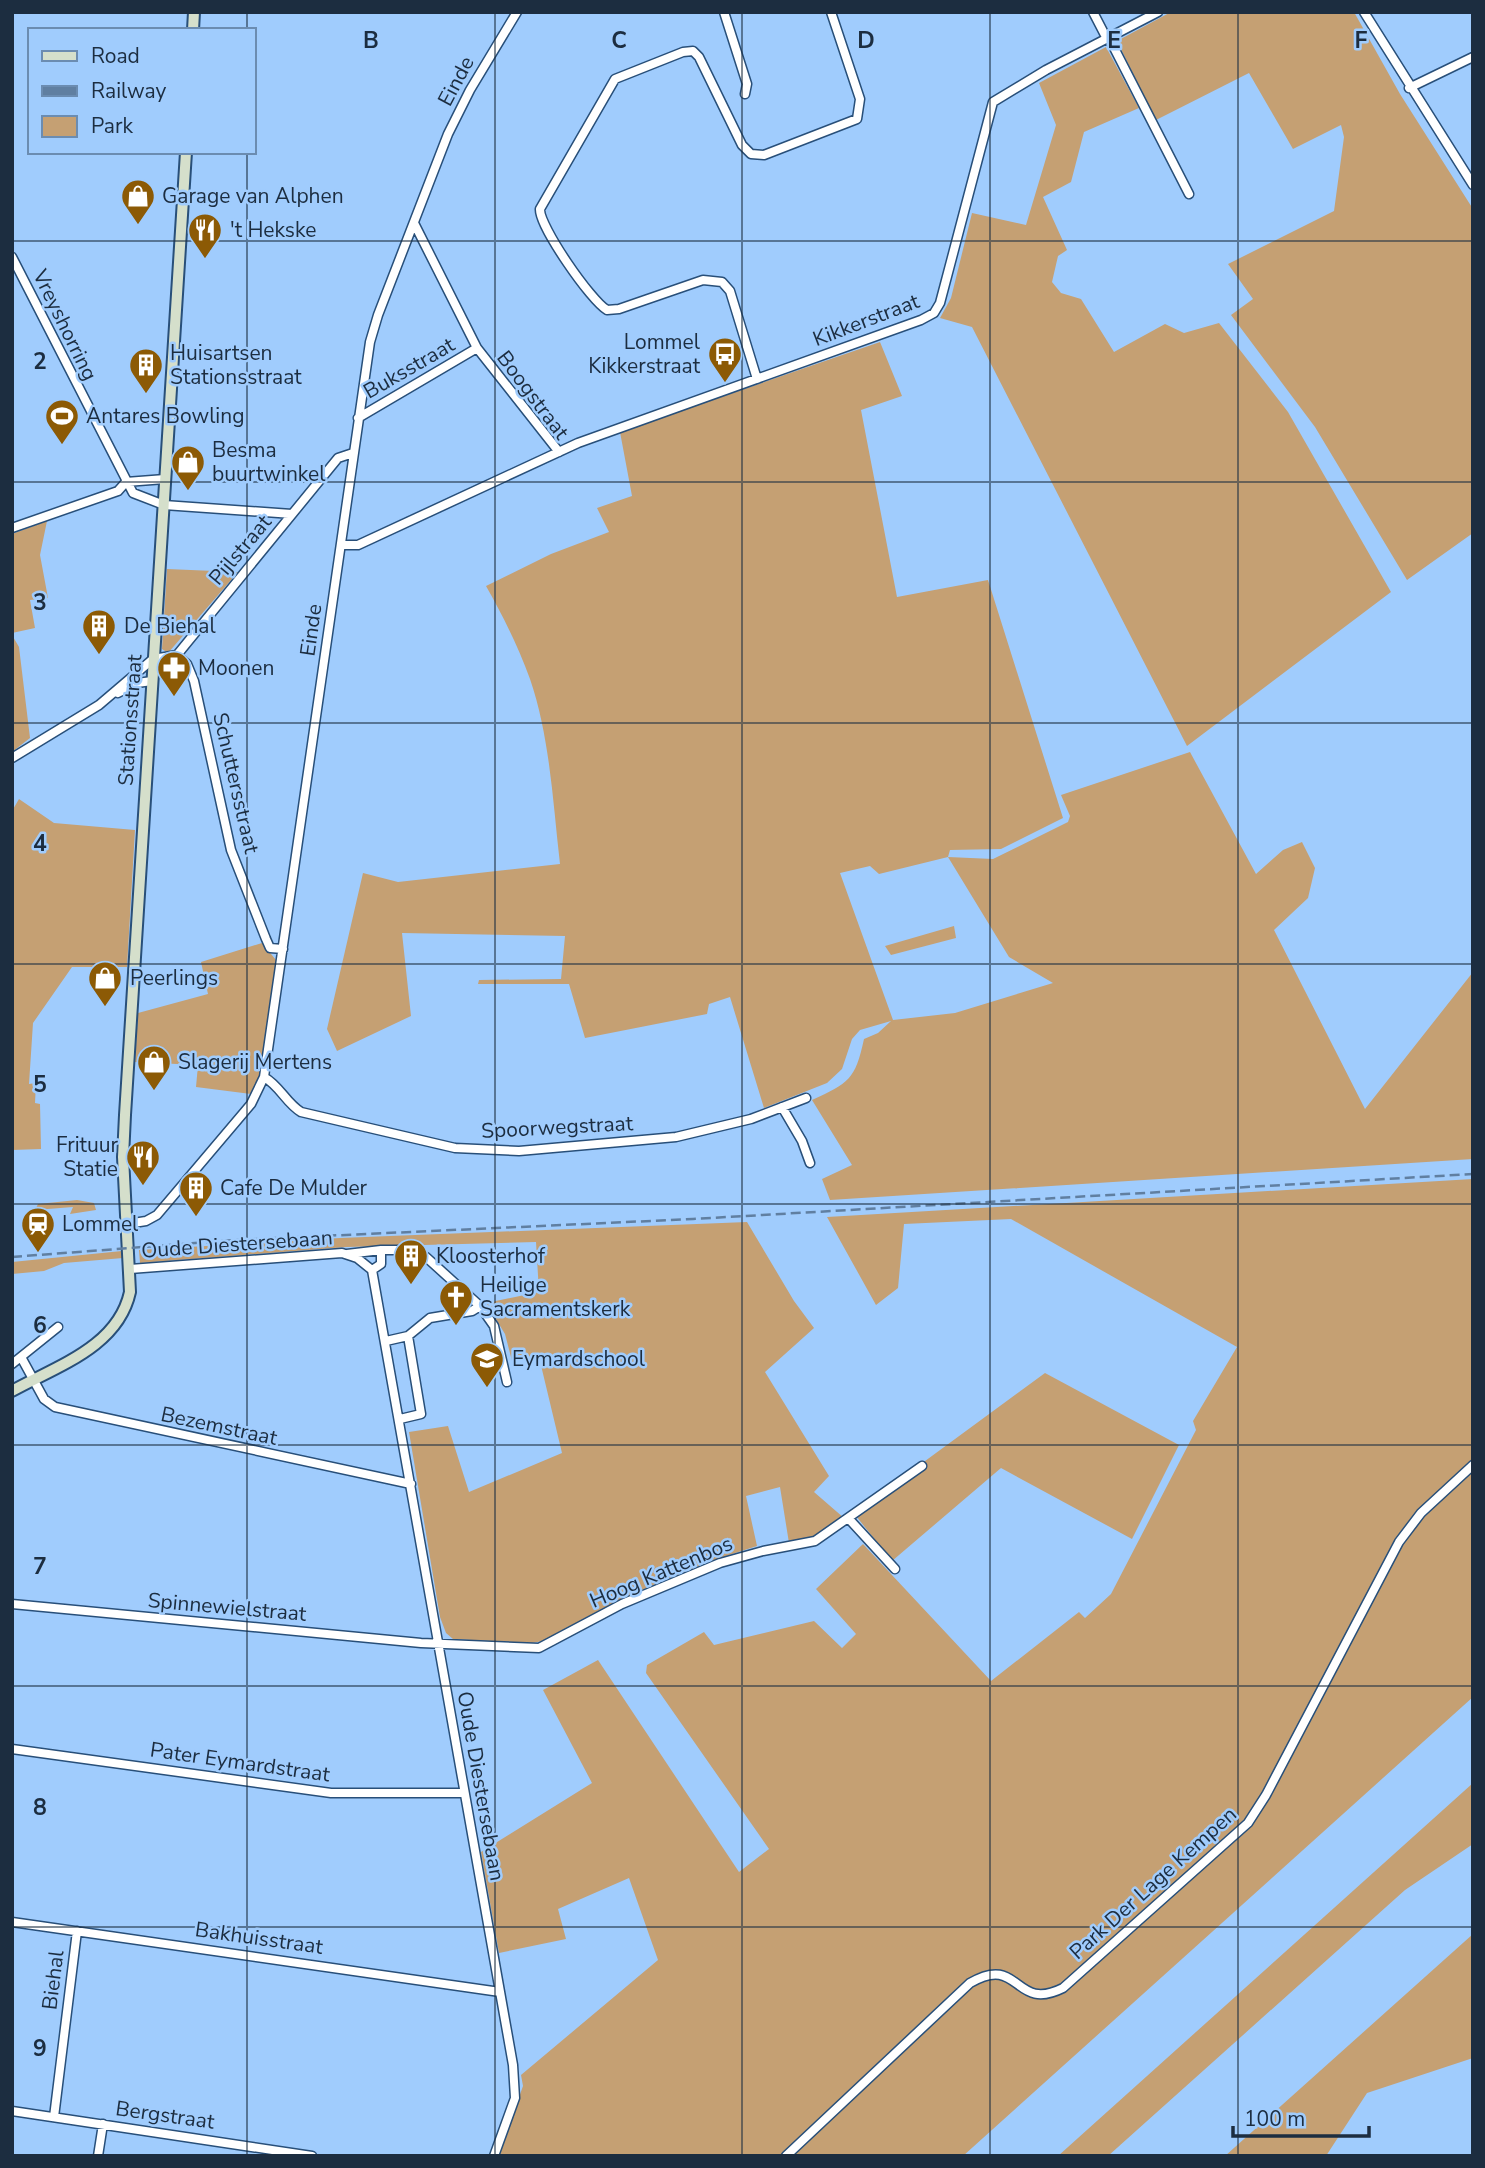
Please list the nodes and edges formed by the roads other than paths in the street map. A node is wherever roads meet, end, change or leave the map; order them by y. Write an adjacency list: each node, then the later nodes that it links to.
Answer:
1 (517, 12): 14 (street, Einde)
2 (724, 12): 10 (street)
3 (831, 12): 17 (street)
4 (1093, 12): 7 (street)
5 (1158, 12): 7 (street, Kikkerstraat)
6 (1364, 12): 9 (street)
7 (1108, 38): 13 (street); 17 (street, Kikkerstraat)
8 (1473, 57): 9 (street)
9 (1409, 88): 12 (street)
10 (745, 94)
11 (186, 154): 21 (main road, Stationsstraat)
12 (1473, 185)
13 (1189, 194)
14 (414, 223): 16 (street, Boogstraat); 18 (street, Einde)
15 (12, 257): 22 (street, Vreyshorring)
16 (477, 348): 18 (street, Buksstraat); 19 (street, Boogstraat)
17 (757, 379): 19 (street, Kikkerstraat)
18 (358, 418): 20 (street, Einde)
19 (559, 452): 26 (street, Boogstraat)
20 (353, 453): 24 (street, Pijlstraat); 26 (street, Einde)
21 (165, 480): 22 (street); 23 (main road, Stationsstraat)
22 (126, 482): 23 (street, Vreyshorring); 25 (street)
23 (164, 505): 24 (street, Pijlstraat); 28 (main road, Stationsstraat)
24 (292, 514): 27 (street, Pijlstraat)
25 (12, 528)
26 (341, 545): 32 (street, Einde)
27 (177, 655): 28 (street); 32 (street, Schuttersstraat)
28 (153, 659): 29 (main road, Stationsstraat); 30 (street)
29 (152, 681): 30 (street); 37 (main road, Stationsstraat)
30 (112, 696): 31 (street)
31 (12, 758)
32 (283, 949): 33 (street, Einde)
33 (264, 1077): 35 (street, Spoorwegstraat); 37 (street, Einde)
34 (806, 1098): 35 (street, Spoorwegstraat)
35 (782, 1107): 36 (street)
36 (810, 1163)
37 (127, 1224): 40 (main road, Stationsstraat)
38 (381, 1250): 39 (street, Oude Diestersebaan); 41 (street); 42 (street, Oude Diestersebaan)
39 (347, 1254): 40 (street, Oude Diestersebaan); 41 (street, Oude Diestersebaan)
40 (130, 1269): 48 (main road, Stationsstraat)
41 (372, 1270): 45 (street, Oude Diestersebaan)
42 (480, 1307): 44 (street); 49 (street, Oude Diestersebaan)
43 (58, 1327): 46 (street)
44 (408, 1336): 45 (street); 51 (street)
45 (386, 1341): 51 (street, Oude Diestersebaan)
46 (21, 1357): 47 (street); 48 (street, Bezemstraat)
47 (12, 1364)
48 (34, 1379): 50 (main road, Stationsstraat); 54 (street, Bezemstraat)
49 (507, 1382)
50 (12, 1391)
51 (400, 1419): 54 (street, Oude Diestersebaan)
52 (1473, 1465): 70 (street, Park Der Lage Kempen)
53 (922, 1466): 55 (street, Hoog Kattenbos)
54 (411, 1484): 58 (street, Oude Diestersebaan)
55 (849, 1519): 56 (street); 58 (street, Hoog Kattenbos)
56 (895, 1569)
57 (12, 1604): 58 (street, Spinnewielstraat)
58 (438, 1644): 60 (street, Oude Diestersebaan)
59 (12, 1749): 60 (street, Pater Eymardstraat)
60 (464, 1793): 63 (street, Oude Diestersebaan)
61 (12, 1922): 62 (street, Bakhuisstraat)
62 (77, 1931): 63 (street, Bakhuisstraat); 65 (street, Biehal)
63 (500, 1992): 69 (street, Oude Diestersebaan)
64 (12, 2111): 65 (street, Bergstraat)
65 (54, 2117): 66 (street, Bergstraat)
66 (103, 2124): 67 (street); 68 (street, Bergstraat)
67 (98, 2156)
68 (312, 2156)
69 (494, 2156)
70 (786, 2156)

